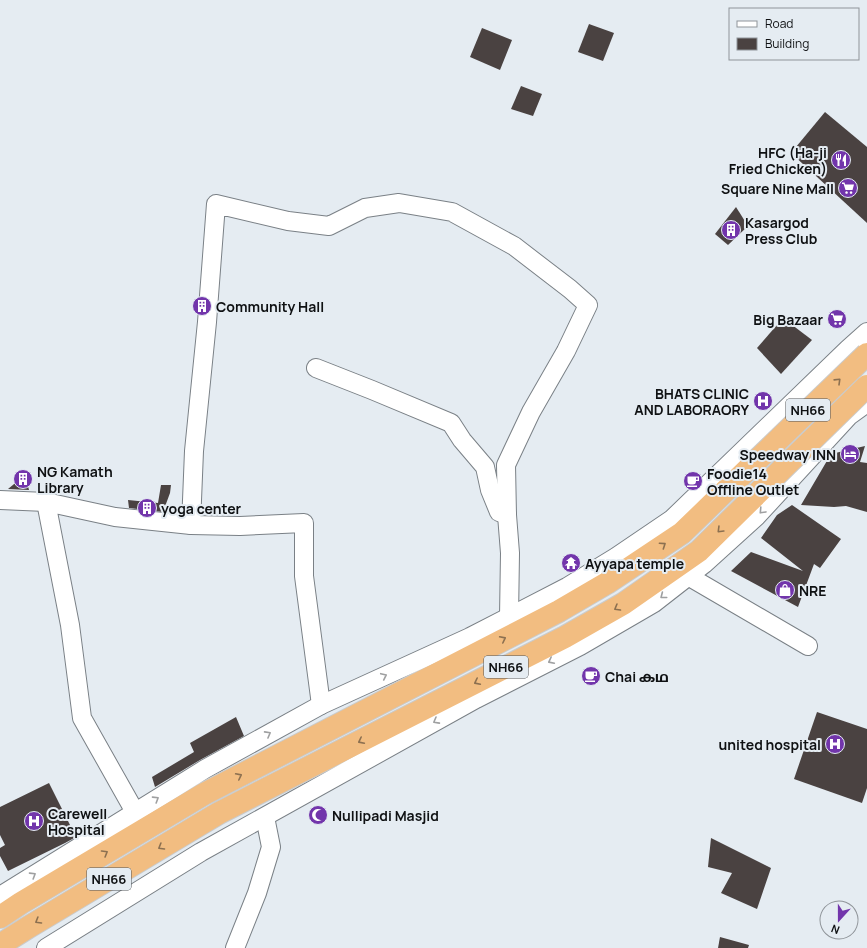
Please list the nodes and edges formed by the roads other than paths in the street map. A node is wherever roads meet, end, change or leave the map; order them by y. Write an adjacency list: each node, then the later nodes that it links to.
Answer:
1 (867, 332): 13 (street)
2 (867, 354): 19 (highway, NH66, one-way to 2, bridge)
3 (316, 368): 10 (street)
4 (867, 386): 20 (highway, NH66, one-way to 20, bridge)
5 (867, 403): 6 (street)
6 (849, 416): 7 (street); 12 (street, one-way to 12)
7 (867, 422)
8 (0, 500): 9 (street)
9 (46, 502): 11 (street); 16 (street)
10 (507, 515): 11 (street); 13 (street)
11 (191, 524): 15 (street)
12 (688, 576): 14 (street); 17 (street, one-way to 17)
13 (508, 617): 15 (street, one-way to 13)
14 (808, 646)
15 (320, 705): 16 (street, one-way to 15)
16 (135, 812): 18 (street, one-way to 16)
17 (265, 816): 21 (street); 22 (street)
18 (0, 896)
19 (0, 917)
20 (0, 945)
21 (46, 948)
22 (235, 948)

